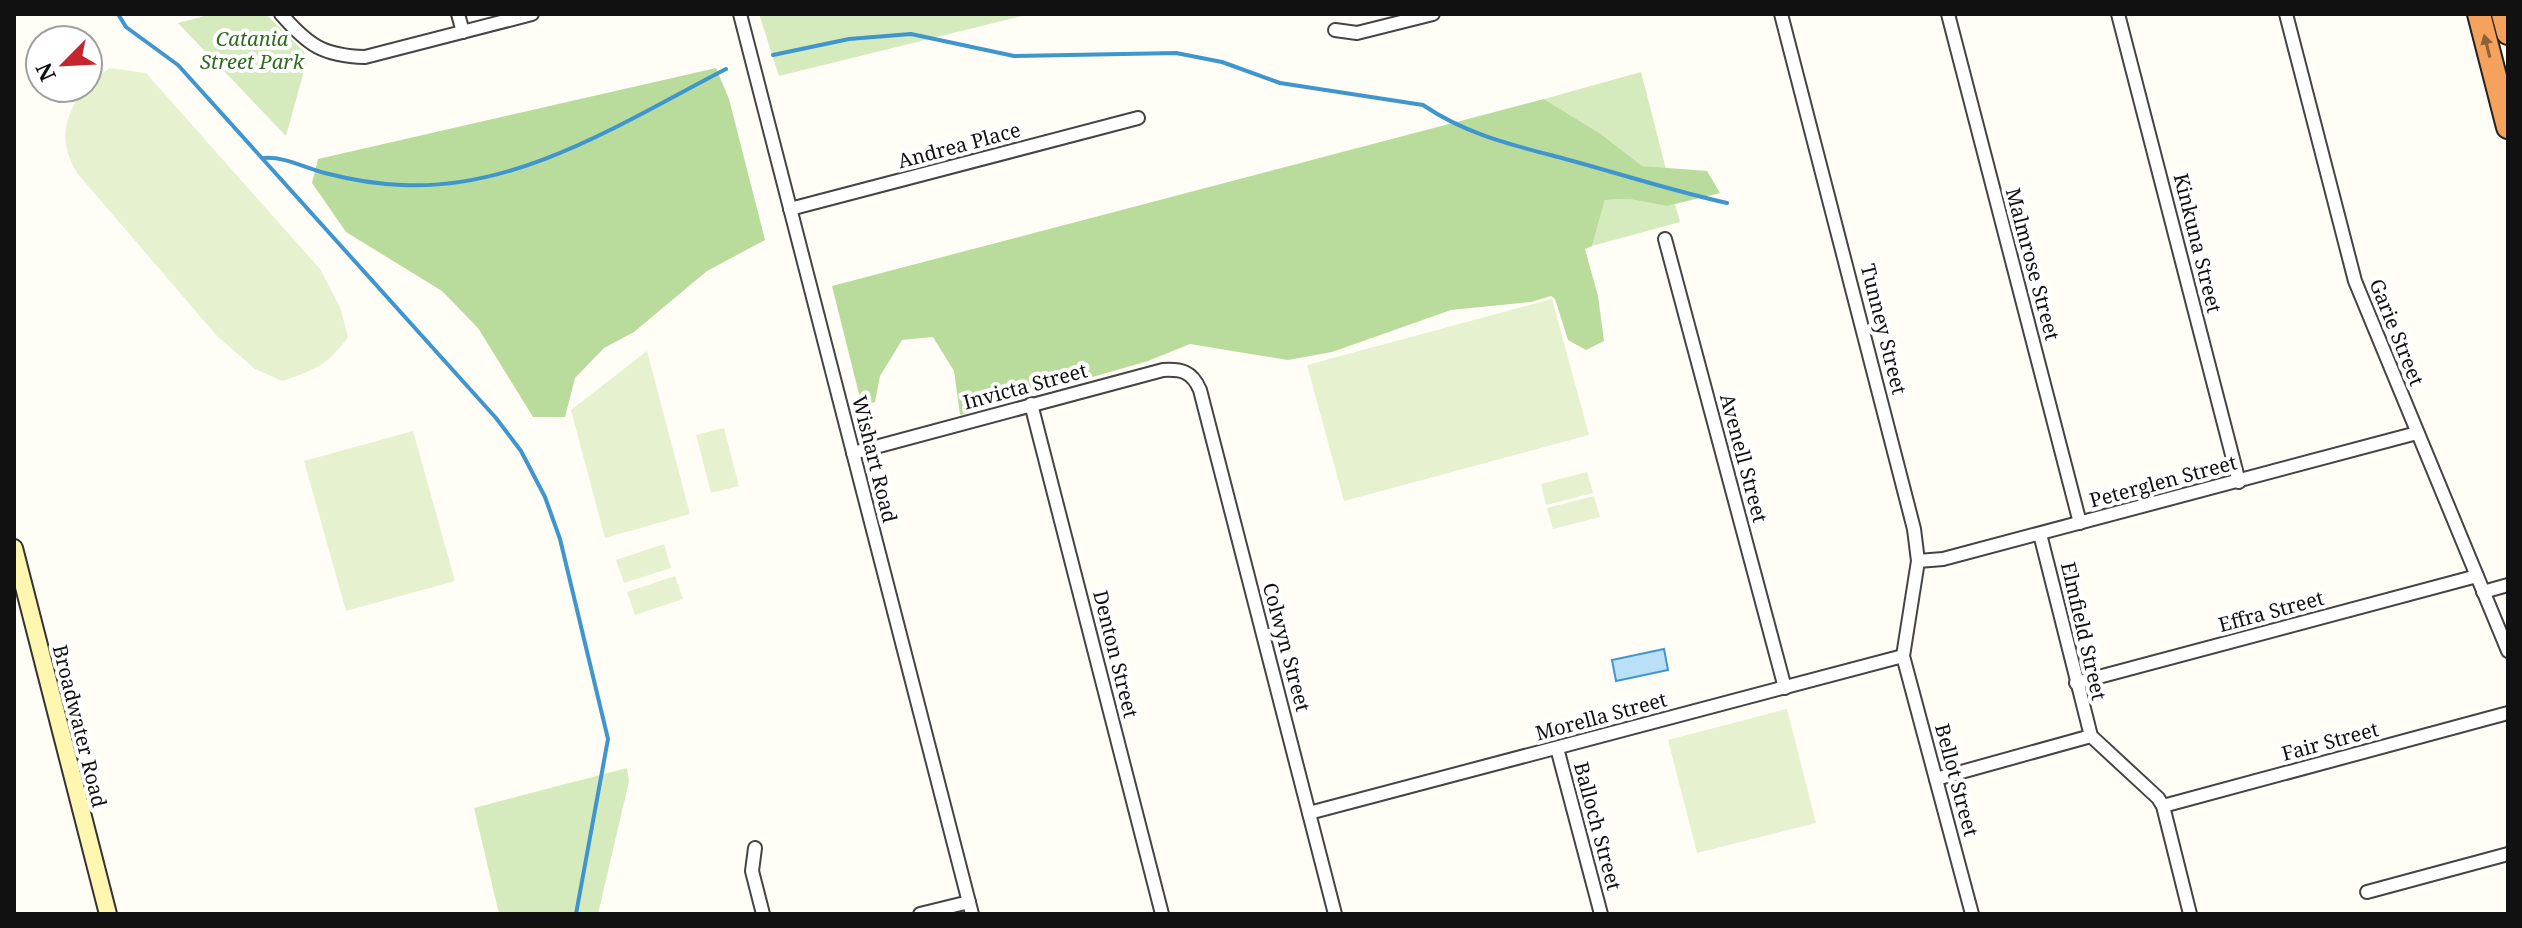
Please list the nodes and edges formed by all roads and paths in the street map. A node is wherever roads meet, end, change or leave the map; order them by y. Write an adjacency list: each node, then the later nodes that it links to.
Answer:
1 (281, 14): 13 (street)
2 (458, 14): 13 (street)
3 (532, 14): 13 (street)
4 (740, 14): 18 (street, Wishart Road)
5 (1433, 14): 12 (street)
6 (1781, 14): 28 (street, Tunney Street)
7 (1948, 14): 25 (street, Malmrose Street)
8 (2118, 14): 24 (street, Kinkuna Street)
9 (2286, 14): 22 (street, Garie Street)
10 (2479, 14): 15 (highway, one-way to 10)
11 (2503, 14): 14 (highway)
12 (1335, 30)
13 (463, 32)
14 (2508, 33)
15 (2502, 77): 17 (highway)
16 (1138, 118): 18 (street, Andrea Place)
17 (2508, 127)
18 (790, 209): 23 (street, Wishart Road)
19 (1665, 239): 36 (street, Avenell Street)
20 (1200, 390): 21 (street, Invicta Street); 42 (street, Colwyn Street)
21 (1031, 404): 23 (street, Invicta Street); 50 (street, Denton Street)
22 (2417, 433): 24 (street, Peterglen Street); 29 (street, Garie Street)
23 (853, 453): 46 (street, Wishart Road)
24 (2239, 482): 25 (street, Peterglen Street)
25 (2080, 523): 26 (street, Peterglen Street)
26 (2040, 534): 28 (street, Peterglen Street); 35 (street, Elmfield Street)
27 (14, 548): 31 (main road, Broadwater Road)
28 (1918, 561): 34 (street, Tunney Street)
29 (2477, 576): 32 (street, Garie Street); 35 (street, Effra Street)
30 (2508, 585): 32 (street)
31 (19, 586): 47 (main road, Broadwater Road)
32 (2483, 592): 33 (street, Garie Street)
33 (2508, 651)
34 (1903, 656): 36 (street, Morella Street); 40 (street, Bellot Street)
35 (2076, 683): 38 (street, Elmfield Street)
36 (1785, 688): 39 (street, Morella Street)
37 (2508, 713): 41 (street, Fair Street)
38 (2091, 736): 40 (street); 41 (street)
39 (1557, 748): 42 (street, Morella Street); 52 (street, Balloch Street)
40 (1936, 779): 53 (street, Bellot Street)
41 (2163, 806): 54 (street)
42 (1309, 813): 51 (street, Colwyn Street)
43 (755, 848): 48 (street)
44 (2508, 854): 45 (street)
45 (2367, 892)
46 (971, 908): 49 (street)
47 (108, 914)
48 (763, 914)
49 (920, 914)
50 (1162, 914)
51 (1335, 914)
52 (1601, 914)
53 (1972, 914)
54 (2190, 914)

